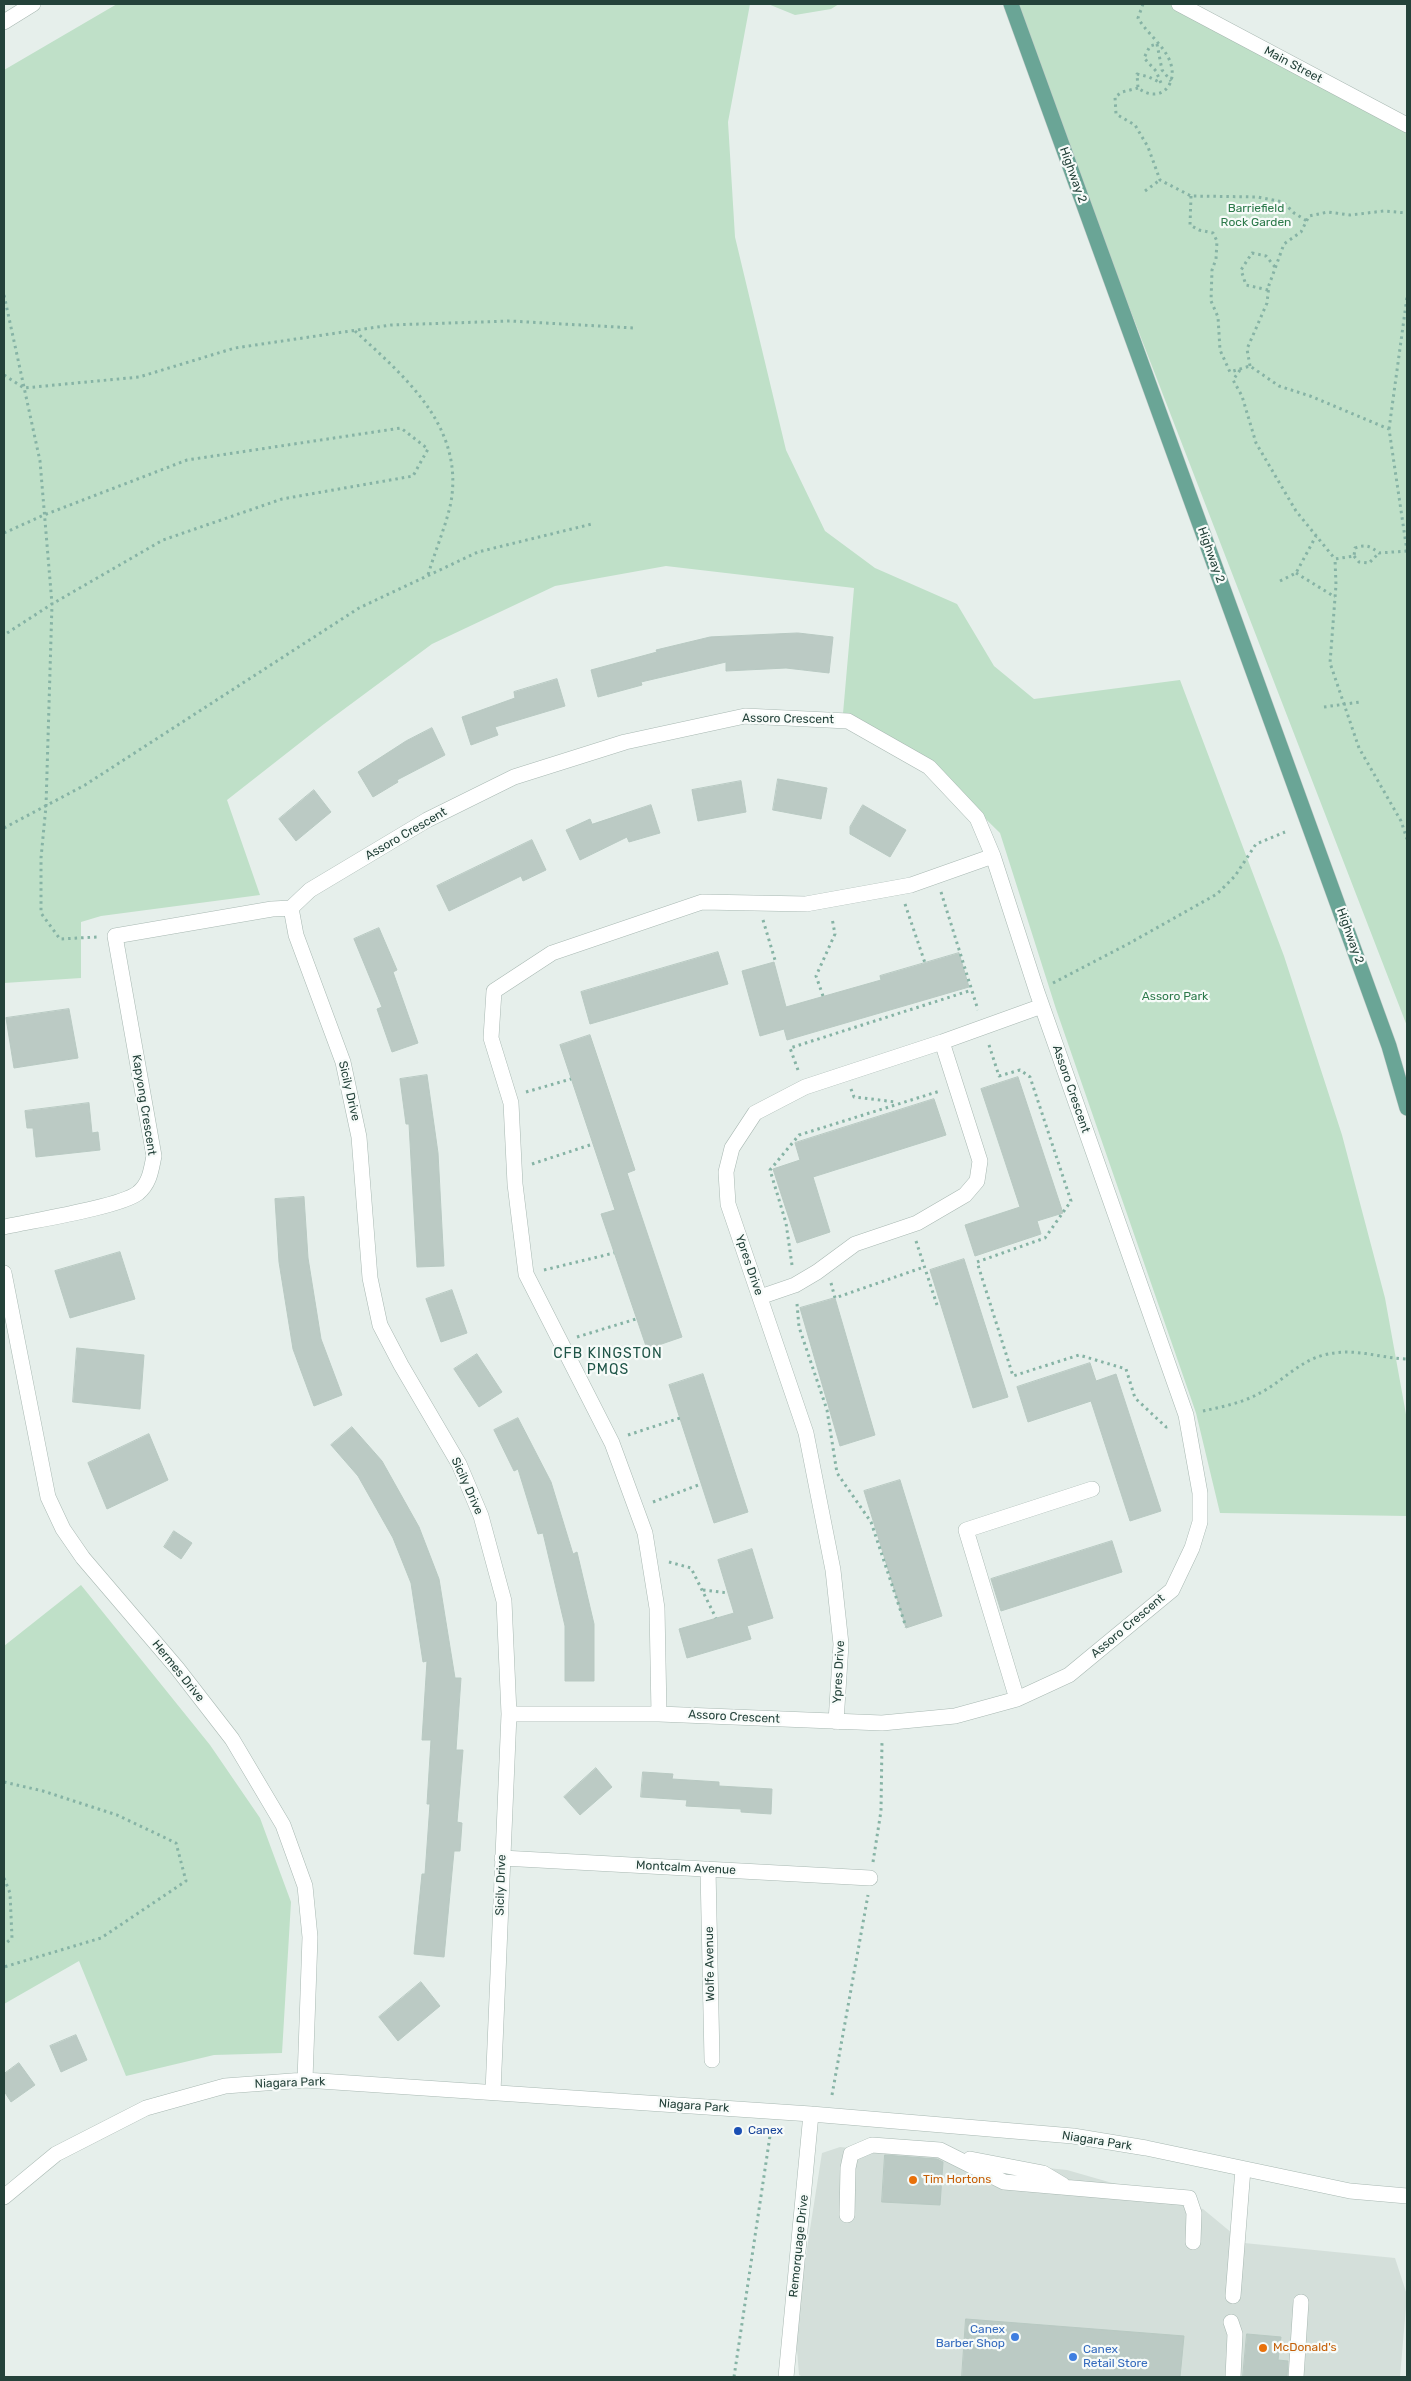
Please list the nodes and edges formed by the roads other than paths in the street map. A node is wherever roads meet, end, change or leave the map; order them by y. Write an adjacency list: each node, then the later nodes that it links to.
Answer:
1 (33, 4): 4 (street)
2 (1012, 4): 10 (main road, Highway 2)
3 (1180, 4): 5 (street, Main Street)
4 (4, 22)
5 (1407, 125)
6 (993, 856): 7 (street, Assoro Crescent); 8 (street, Assoro Crescent); 17 (street)
7 (291, 908): 11 (street, Kapyong Crescent); 16 (street, Sicily Drive)
8 (1042, 1006): 9 (street, Ypres Drive); 15 (street, Assoro Crescent)
9 (942, 1042): 13 (street); 13 (street, Ypres Drive)
10 (1407, 1108)
11 (4, 1227)
12 (4, 1273): 23 (street, Hermes Drive)
13 (760, 1297): 18 (street, Ypres Drive)
14 (1092, 1489): 15 (street)
15 (1017, 1699): 18 (street, Assoro Crescent)
16 (509, 1714): 17 (street, Assoro Crescent); 19 (street, Sicily Drive)
17 (660, 1714): 18 (street, Assoro Crescent)
18 (836, 1722)
19 (502, 1858): 20 (street, Montcalm Avenue); 24 (street, Sicily Drive)
20 (708, 1869): 21 (street, Montcalm Avenue); 22 (street, Wolfe Avenue)
21 (870, 1878)
22 (712, 2060)
23 (304, 2080): 24 (street, Niagara Park); 28 (street, Niagara Park)
24 (493, 2092): 25 (street, Niagara Park)
25 (811, 2114): 26 (street, Niagara Park); 34 (street, Remorquage Drive)
26 (1243, 2169): 27 (street, Niagara Park); 31 (street)
27 (1407, 2196)
28 (4, 2197)
29 (847, 2215): 30 (street)
30 (1193, 2242)
31 (1233, 2296)
32 (1301, 2302): 36 (street)
33 (1231, 2322): 35 (street)
34 (786, 2377)
35 (1233, 2377)
36 (1296, 2377)

